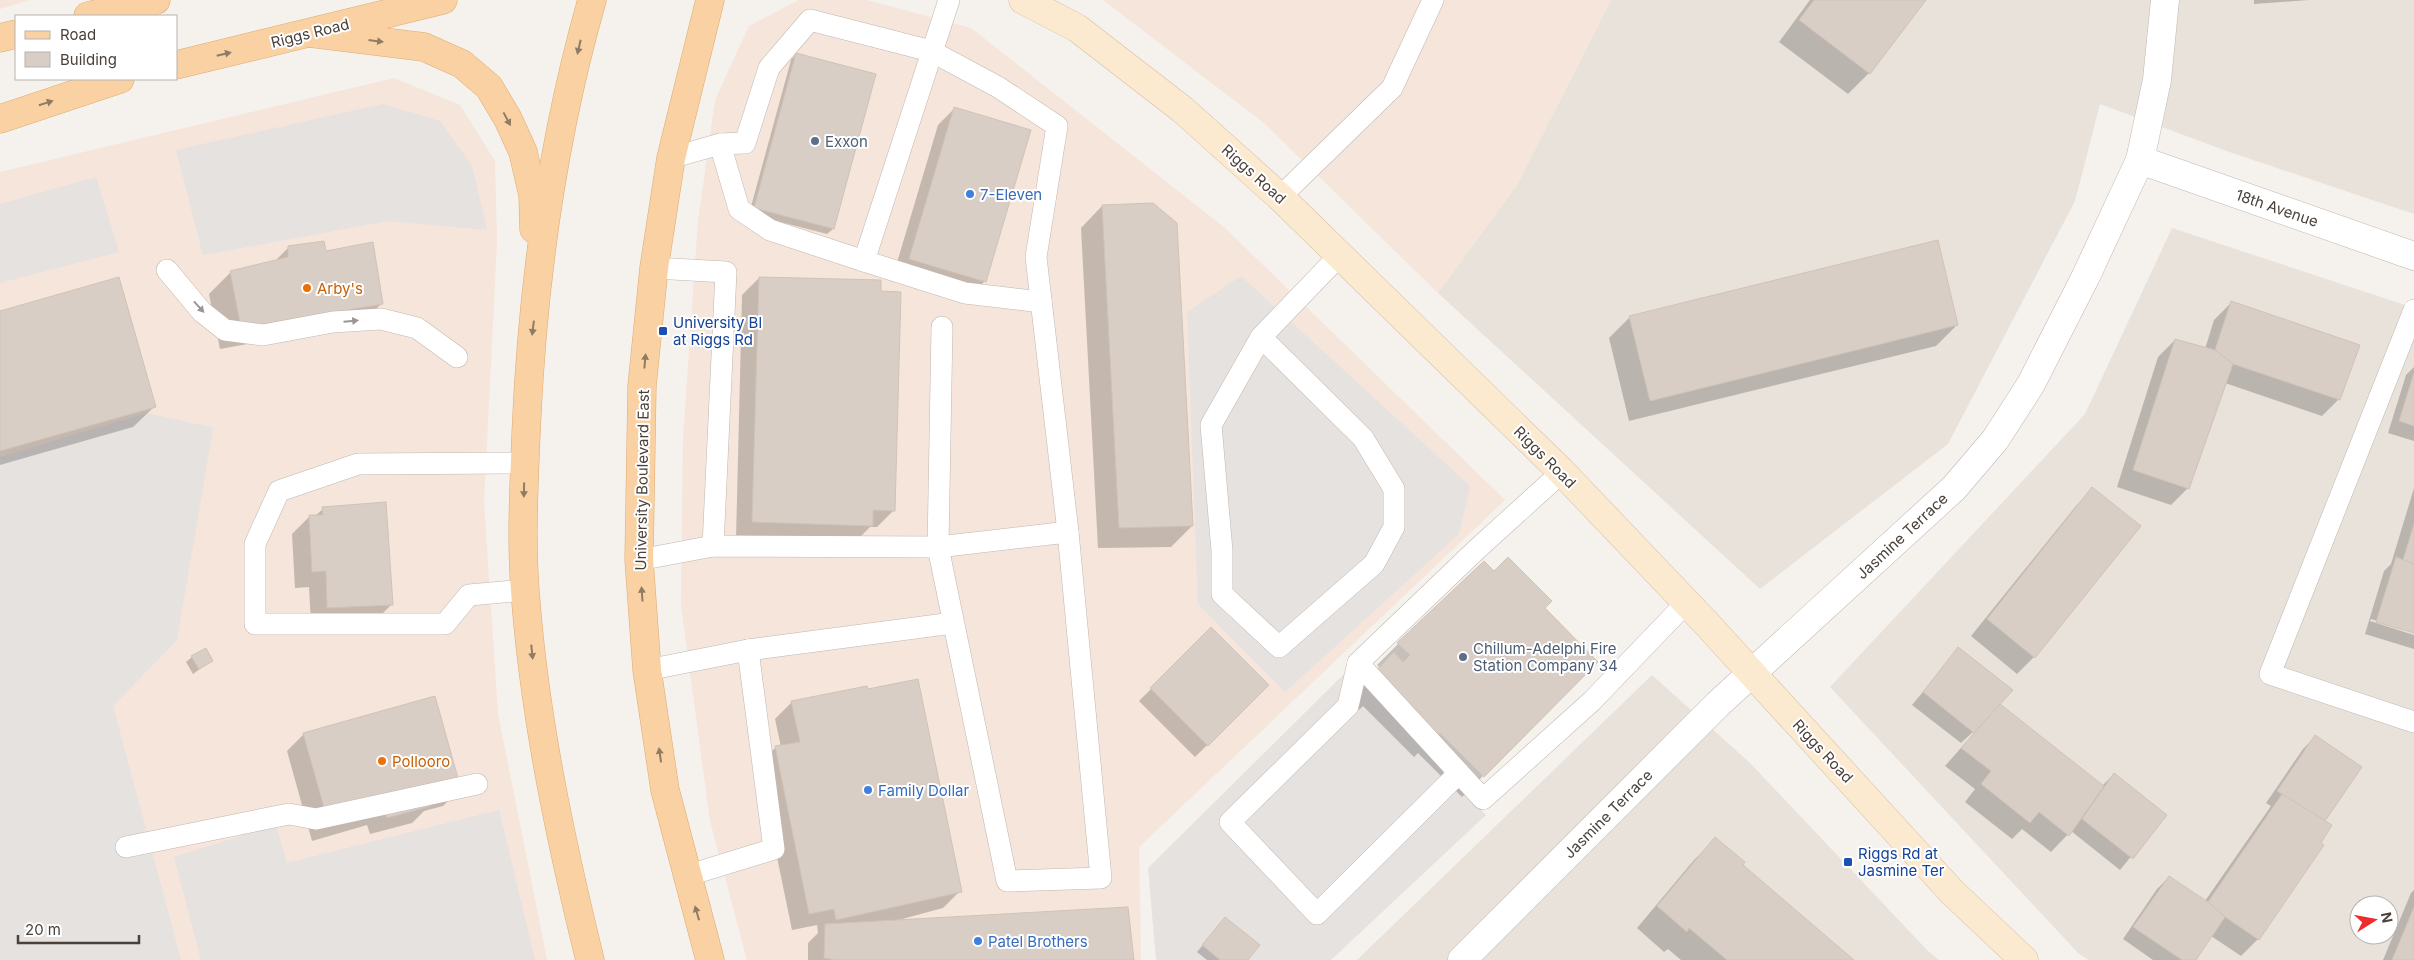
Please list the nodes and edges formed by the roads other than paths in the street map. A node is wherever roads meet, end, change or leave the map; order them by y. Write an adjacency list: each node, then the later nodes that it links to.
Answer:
1 (156, 0): 9 (main road)
2 (443, 0): 11 (main road, Riggs Road)
3 (592, 0): 26 (main road, one-way to 26)
4 (710, 0): 18 (main road, University Boulevard East)
5 (949, 0): 13 (lane)
6 (1023, 0): 20 (main road, Riggs Road)
7 (1433, 0): 20 (lane)
8 (2165, 0): 19 (street, Jasmine Terrace)
9 (92, 15)
10 (15, 34): 12 (main road)
11 (310, 34): 14 (main road, Riggs Road, one-way to 11); 26 (main road, one-way to 26)
12 (0, 38)
13 (931, 51): 17 (lane); 23 (lane); 27 (lane)
14 (178, 65)
15 (117, 80): 16 (main road, one-way to 15)
16 (0, 118)
17 (720, 144): 18 (lane); 23 (lane)
18 (670, 158): 24 (main road, University Boulevard East)
19 (2140, 160): 22 (street, 18th Avenue); 44 (street, Jasmine Terrace)
20 (1280, 197): 21 (main road, Riggs Road)
21 (1339, 256): 30 (lane); 33 (main road, Riggs Road)
22 (2414, 256)
23 (864, 262): 27 (lane)
24 (654, 268): 35 (lane); 37 (main road, University Boulevard East, one-way to 24)
25 (167, 270): 31 (lane, one-way to 31)
26 (537, 289): 32 (main road, one-way to 32)
27 (1041, 302): 34 (lane)
28 (2414, 310): 45 (lane)
29 (942, 327): 36 (lane)
30 (1261, 337): 30 (lane)
31 (456, 357)
32 (524, 463): 38 (main road, one-way to 38); 38 (lane)
33 (1562, 472): 39 (main road, Riggs Road); 42 (lane)
34 (1068, 532): 36 (lane); 40 (lane)
35 (713, 546): 36 (lane); 37 (lane)
36 (938, 548): 40 (lane)
37 (639, 560): 43 (main road, University Boulevard East, one-way to 37)
38 (525, 590): 50 (main road, one-way to 50)
39 (1686, 602): 44 (main road, Riggs Road); 46 (lane)
40 (953, 623): 41 (lane)
41 (748, 650): 43 (lane); 49 (lane)
42 (1358, 664): 46 (lane); 46 (lane)
43 (648, 670): 49 (main road, University Boulevard East, one-way to 43)
44 (1751, 673): 52 (street, Jasmine Terrace); 53 (main road, Riggs Road)
45 (2414, 722)
46 (1459, 773)
47 (477, 784): 48 (lane)
48 (126, 847)
49 (686, 876): 51 (main road, University Boulevard East, one-way to 49)
50 (590, 960)
51 (710, 960)
52 (1462, 960)
53 (2024, 960)

